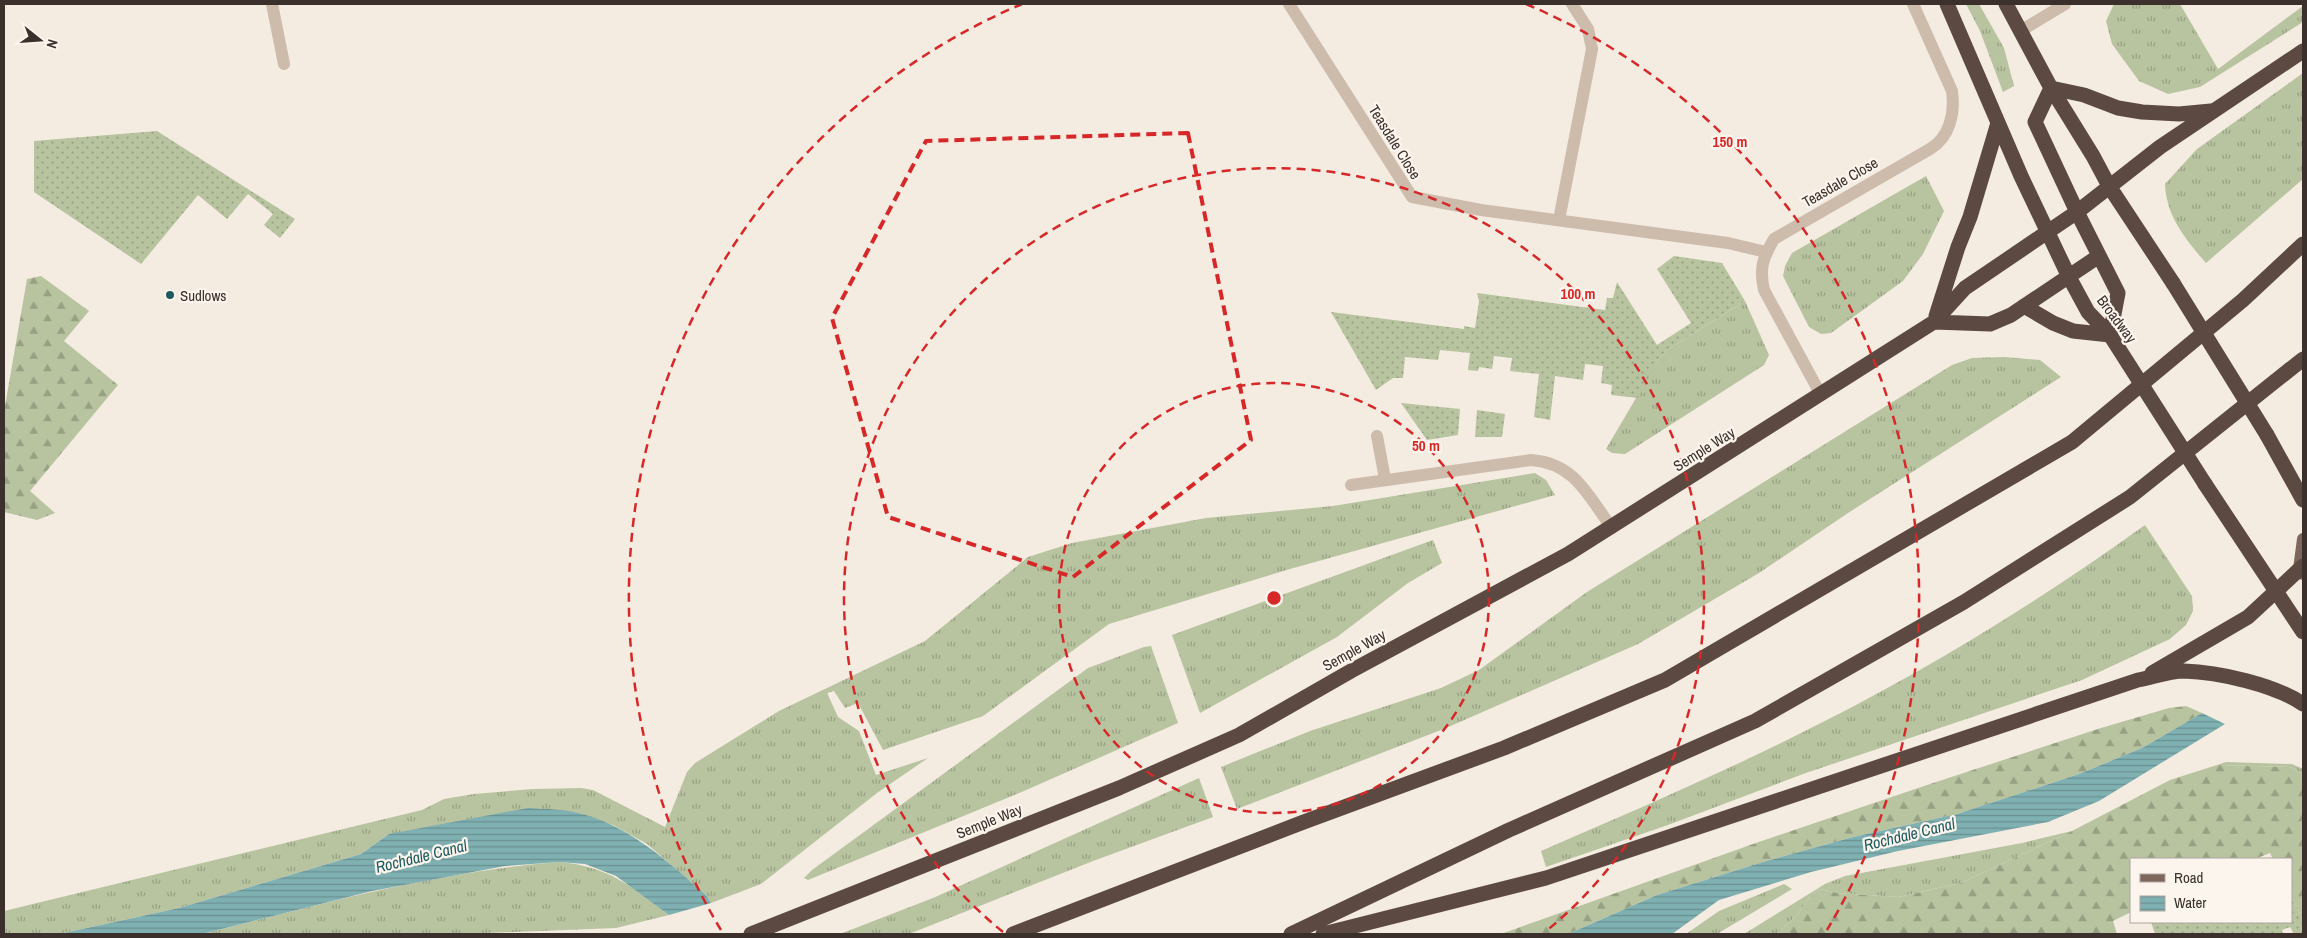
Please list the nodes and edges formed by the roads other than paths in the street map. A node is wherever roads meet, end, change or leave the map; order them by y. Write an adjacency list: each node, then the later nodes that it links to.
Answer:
1 (272, 4): 10 (street)
2 (1289, 4): 16 (street, Teasdale Close)
3 (1572, 4): 16 (street)
4 (1912, 4): 19 (street, Teasdale Close)
5 (1947, 4): 13 (highway, Broadway)
6 (2006, 4): 8 (highway)
7 (2058, 5): 8 (street)
8 (2022, 30): 11 (highway)
9 (2303, 51): 12 (highway, Semple Way)
10 (284, 64)
11 (2051, 88): 12 (highway); 14 (highway); 15 (highway)
12 (2214, 111): 14 (highway, Semple Way)
13 (1998, 124): 17 (highway, Broadway); 23 (highway)
14 (2109, 186): 15 (highway, Semple Way); 30 (highway, bridge)
15 (2076, 212): 17 (highway, Semple Way); 20 (highway)
16 (1559, 220): 19 (street, Teasdale Close)
17 (2048, 232): 21 (highway, Broadway); 23 (highway, Semple Way)
18 (2303, 244): 39 (highway)
19 (1766, 252): 26 (street)
20 (2099, 256): 21 (highway); 24 (highway)
21 (2069, 277): 22 (highway); 24 (highway, Broadway)
22 (2024, 306): 23 (highway); 24 (highway)
23 (1934, 322): 26 (highway, Semple Way)
24 (2110, 335): 34 (highway, Broadway, bridge)
25 (2303, 359): 40 (highway)
26 (1821, 395): 31 (highway, Semple Way)
27 (1377, 436): 28 (street)
28 (1385, 479): 29 (street); 31 (street)
29 (1351, 485)
30 (2303, 500)
31 (1612, 528): 38 (highway, Semple Way)
32 (2303, 539): 33 (main road)
33 (2302, 570): 34 (highway)
34 (2275, 591): 35 (highway, Broadway); 36 (highway)
35 (2303, 632)
36 (2138, 680): 37 (highway); 41 (highway)
37 (2303, 704)
38 (751, 934)
39 (1013, 934)
40 (1290, 934)
41 (1323, 934)

